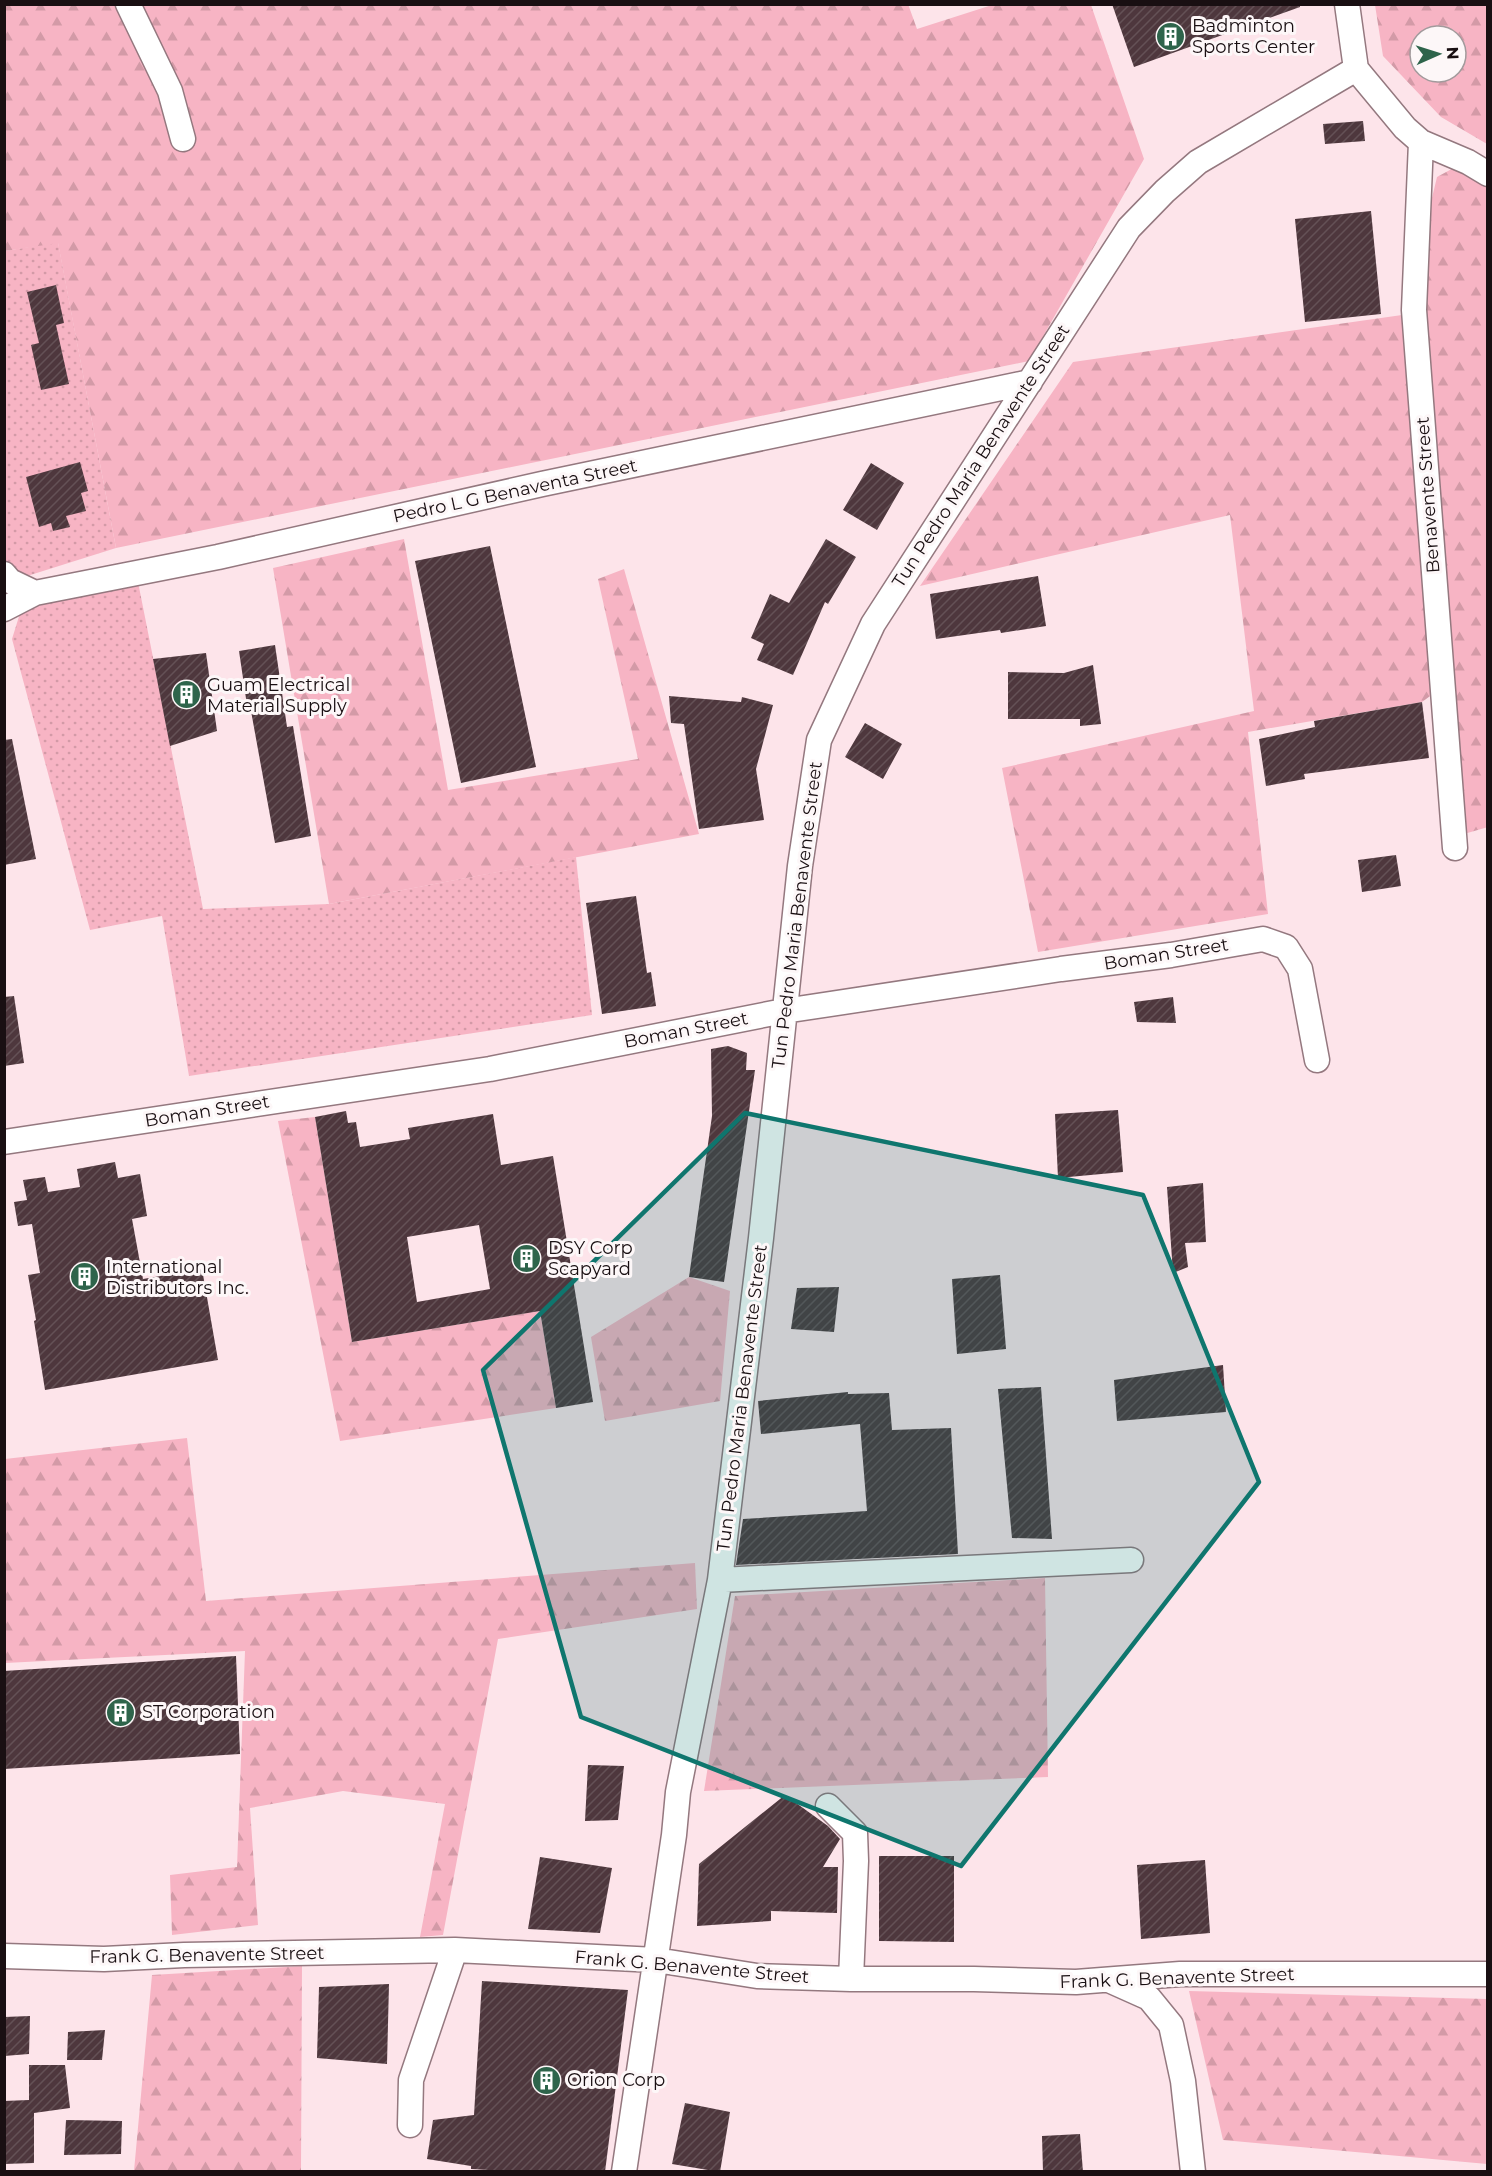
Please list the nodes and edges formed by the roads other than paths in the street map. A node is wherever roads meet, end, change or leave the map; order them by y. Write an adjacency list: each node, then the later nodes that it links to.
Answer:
1 (128, 4): 4 (street)
2 (1347, 4): 3 (street)
3 (1356, 69): 5 (street); 7 (street, Tun Pedro Maria Benavente Street)
4 (183, 139)
5 (1421, 142): 6 (street); 11 (street, Benavente Street)
6 (1488, 174)
7 (1030, 382): 9 (street, Pedro L G Benaventa Street); 12 (street, Tun Pedro Maria Benavente Street)
8 (4, 574): 9 (street)
9 (35, 593): 10 (street, Pedro L G Benaventa Street)
10 (4, 609)
11 (1455, 848)
12 (784, 1011): 13 (street, Boman Street); 14 (street, Boman Street); 16 (street, Tun Pedro Maria Benavente Street)
13 (1317, 1060)
14 (4, 1142)
15 (1131, 1560): 16 (street)
16 (720, 1580): 20 (street, Tun Pedro Maria Benavente Street)
17 (828, 1806): 22 (street)
18 (456, 1950): 19 (street, Frank G. Benavente Street); 20 (street, Frank G. Benavente Street); 24 (street)
19 (4, 1956)
20 (656, 1960): 22 (street, Frank G. Benavente Street); 25 (street, Tun Pedro Maria Benavente Street)
21 (1488, 1974): 23 (street, Frank G. Benavente Street)
22 (851, 1979): 23 (street, Frank G. Benavente Street)
23 (1106, 1979): 26 (street)
24 (410, 2125)
25 (624, 2172)
26 (1193, 2172)

